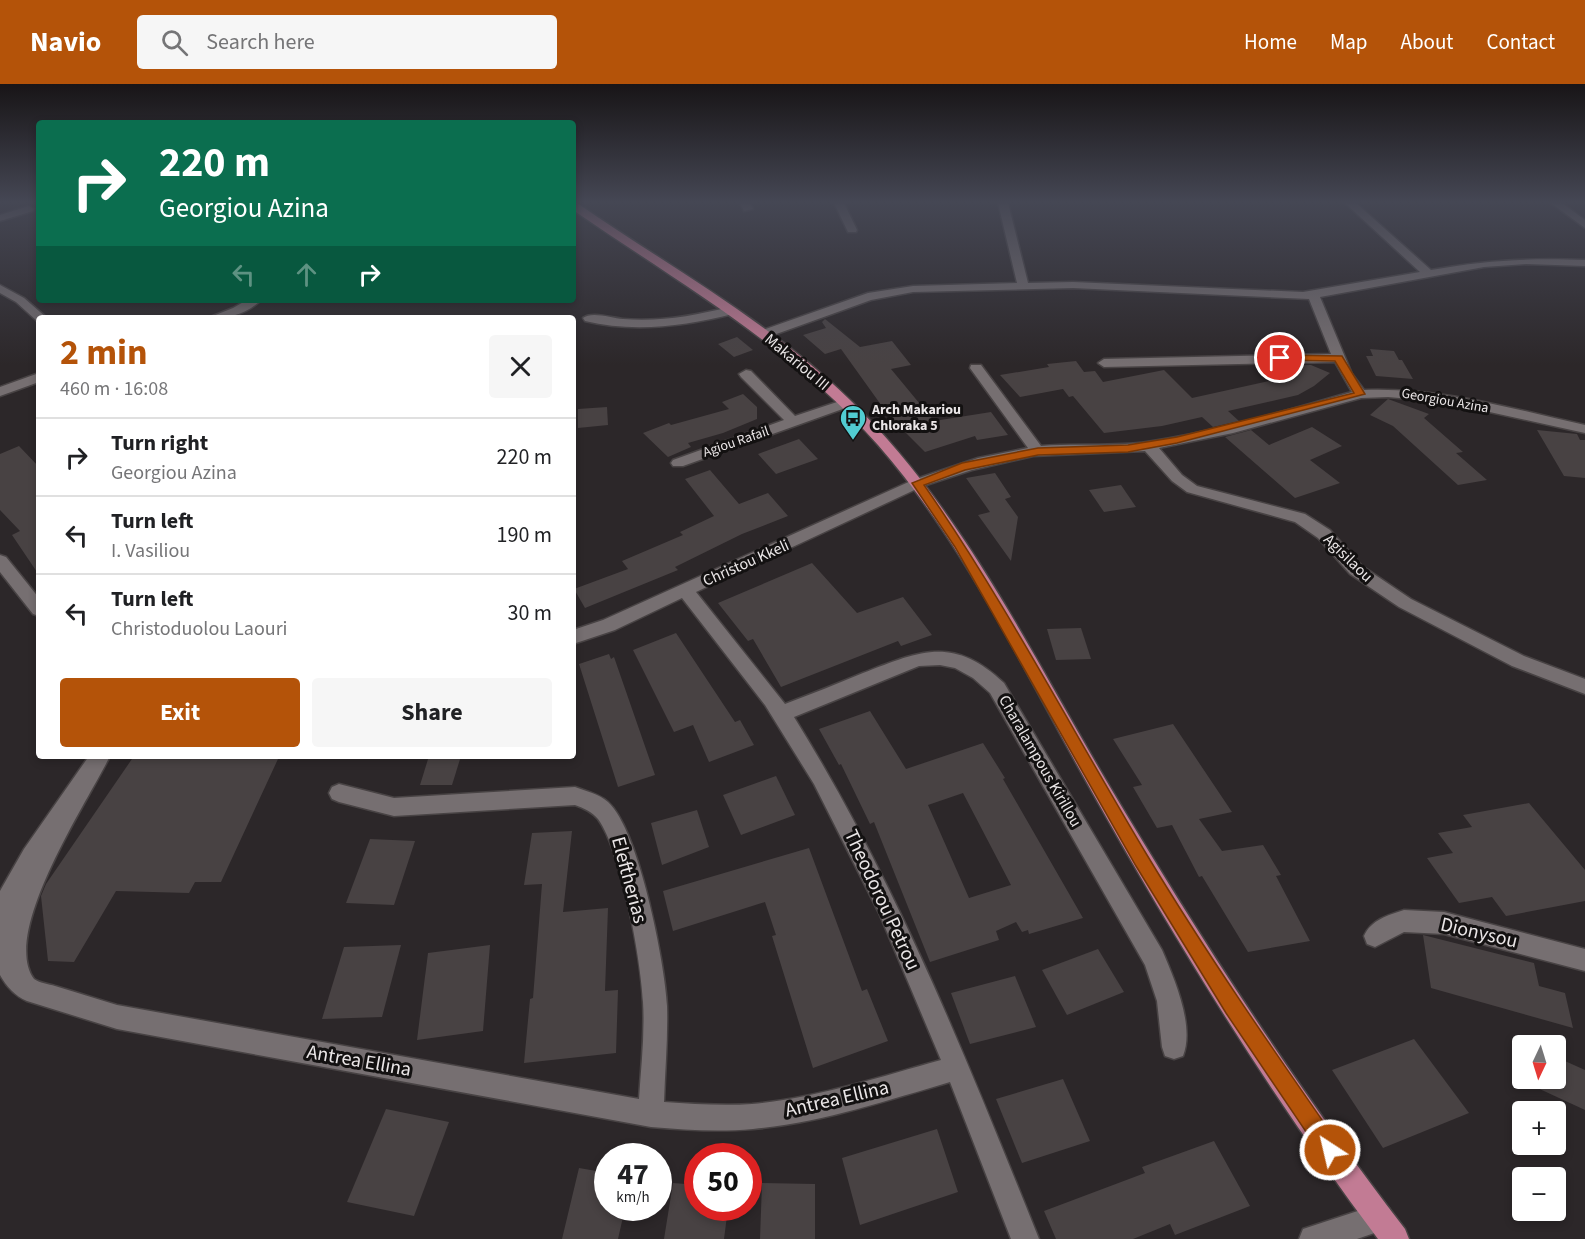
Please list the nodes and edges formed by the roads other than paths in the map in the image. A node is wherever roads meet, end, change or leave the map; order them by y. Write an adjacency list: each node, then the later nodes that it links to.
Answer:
1 (649, 257): 10 (main road, Makariou III)
2 (1016, 257): 6 (street)
3 (1410, 257): 5 (street)
4 (1585, 263): 5 (street)
5 (1429, 274): 8 (street)
6 (1023, 285): 8 (street); 14 (street)
7 (0, 288): 11 (street)
8 (1313, 296): 15 (street)
9 (250, 303): 12 (street)
10 (729, 311): 13 (street); 14 (main road, Makariou III)
11 (37, 315)
12 (223, 315)
13 (589, 318)
14 (764, 334): 22 (main road, Makariou III)
15 (1339, 358): 16 (street); 21 (street)
16 (1104, 363)
17 (976, 368): 26 (street)
18 (746, 374): 23 (street, Agiou Rafail)
19 (36, 378): 20 (street)
20 (0, 392)
21 (1360, 394): 24 (street, Georgiou Azina); 25 (street, Georgiou Azina)
22 (846, 403): 23 (street, Agiou Rafail); 28 (main road, Makariou III)
23 (793, 422): 27 (street, Agiou Rafail)
24 (1585, 429)
25 (1149, 446): 26 (street, Georgiou Azina); 33 (street, Agisilaou)
26 (1038, 452): 28 (street, Georgiou Azina)
27 (678, 463)
28 (918, 483): 30 (street, Christou Kkeli); 42 (main road, Makariou III)
29 (0, 561): 31 (street)
30 (685, 590): 32 (street, Christou Kkeli); 34 (street, Theodorou Petrou)
31 (36, 606)
32 (576, 636)
33 (1585, 687)
34 (782, 714): 39 (street, Charalampous Kirillou); 40 (street, Theodorou Petrou)
35 (98, 759): 41 (street, Antrea Ellina)
36 (339, 793): 41 (street, Eleftherias)
37 (1375, 936): 38 (street, Dionysou)
38 (1585, 960)
39 (1174, 1047)
40 (957, 1068): 41 (street, Antrea Ellina); 43 (street, Theodorou Petrou)
41 (651, 1114)
42 (1387, 1229): 44 (street)
43 (1025, 1239)
44 (1313, 1239)

